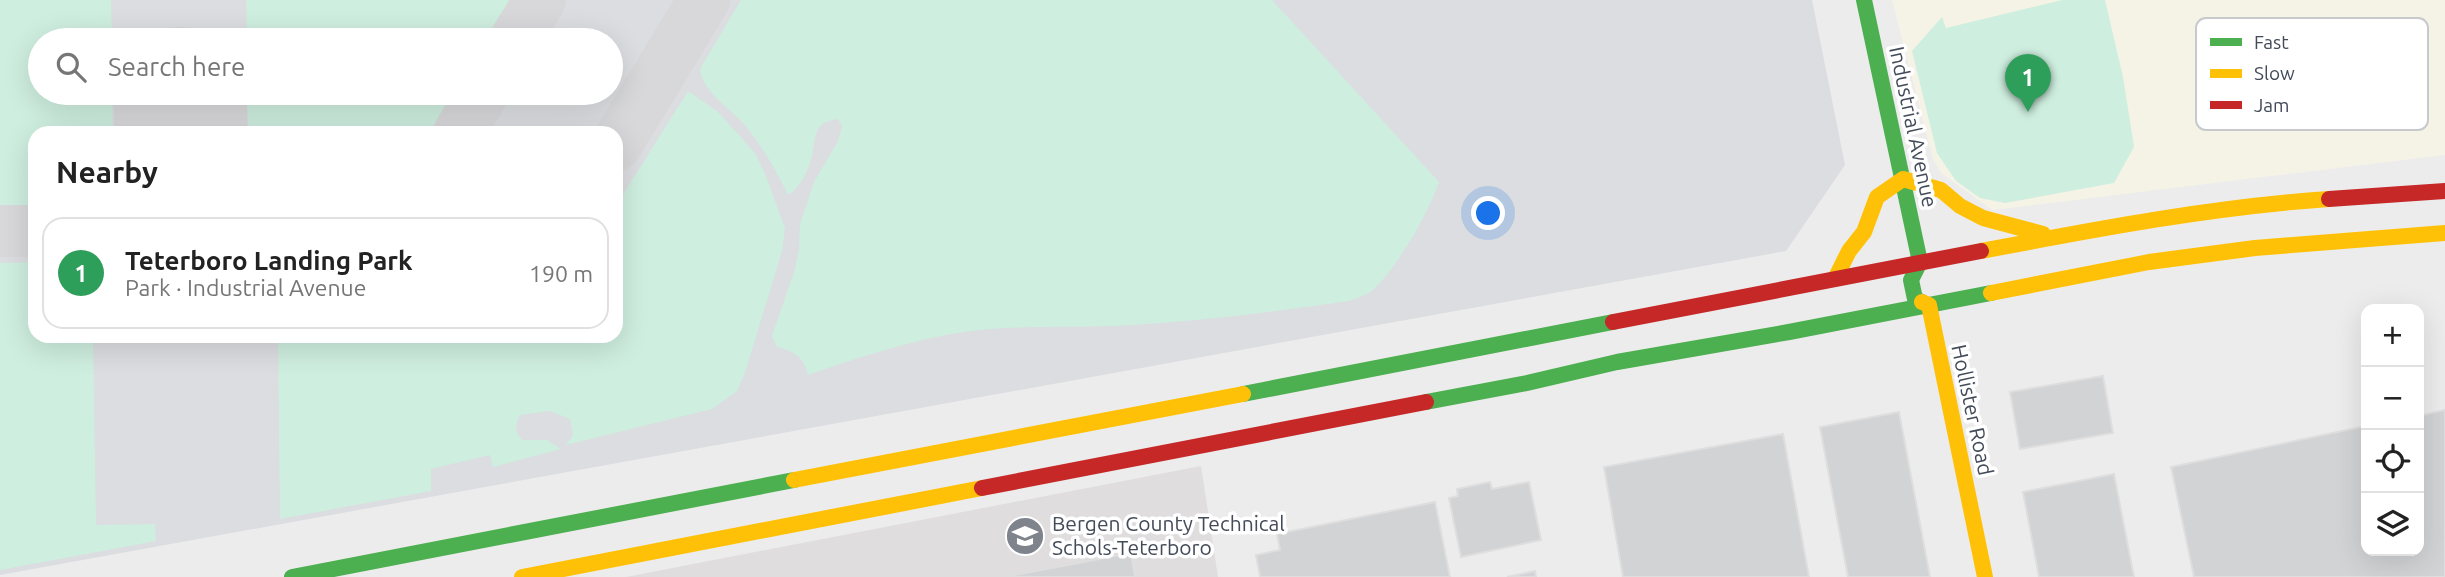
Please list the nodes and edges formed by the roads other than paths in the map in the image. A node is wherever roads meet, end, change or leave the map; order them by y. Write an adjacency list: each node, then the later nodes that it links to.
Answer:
1 (1864, 0): 2 (main road, Industrial Avenue)
2 (1903, 179): 5 (main road); 6 (main road, Industrial Avenue); 8 (main road)
3 (2445, 191): 5 (main road)
4 (2445, 233): 11 (main road)
5 (2052, 237): 6 (main road)
6 (1920, 262): 7 (main road); 8 (main road); 10 (main road); 12 (main road, Hollister Road)
7 (1952, 274)
8 (1835, 279): 16 (main road)
9 (1985, 281): 11 (main road)
10 (1890, 285)
11 (2000, 290): 12 (main road)
12 (1929, 305): 14 (main road); 18 (main road, Hollister Road)
13 (1670, 336): 14 (main road)
14 (1617, 362): 15 (main road)
15 (598, 570): 17 (main road)
16 (292, 577)
17 (522, 577)
18 (1985, 577)

